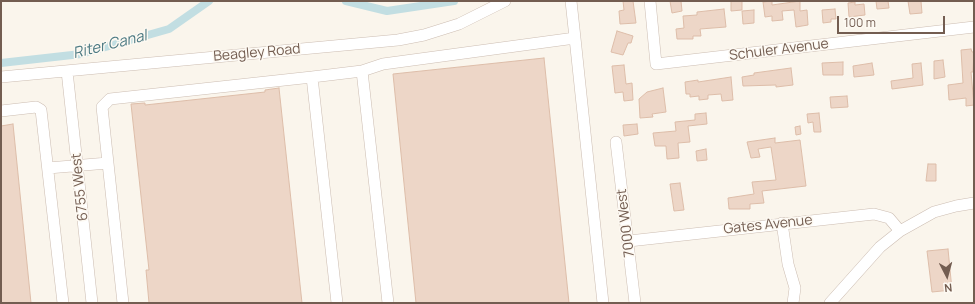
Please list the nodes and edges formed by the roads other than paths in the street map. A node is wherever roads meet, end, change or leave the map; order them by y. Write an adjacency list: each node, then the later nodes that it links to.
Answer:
1 (505, 1): 6 (street, Beagley Road)
2 (571, 1): 5 (street)
3 (650, 1): 4 (street, Schuler Avenue)
4 (974, 28)
5 (575, 38): 7 (street); 24 (street)
6 (67, 71): 8 (street, Beagley Road); 13 (street, 6755 West)
7 (362, 71): 9 (street); 23 (street)
8 (1, 77)
9 (312, 77): 12 (street); 22 (street)
10 (1, 111): 14 (street)
11 (616, 142): 18 (street, 7000 West)
12 (108, 163): 13 (street); 21 (street)
13 (77, 166): 14 (street); 20 (street, 6755 West)
14 (48, 168): 19 (street)
15 (974, 203): 17 (street)
16 (782, 223): 17 (street, Gates Avenue); 18 (street, Gates Avenue); 26 (street)
17 (900, 231): 27 (street)
18 (629, 241): 25 (street, 7000 West)
19 (63, 303)
20 (92, 303)
21 (123, 303)
22 (338, 303)
23 (388, 303)
24 (603, 303)
25 (635, 303)
26 (794, 303)
27 (830, 303)

